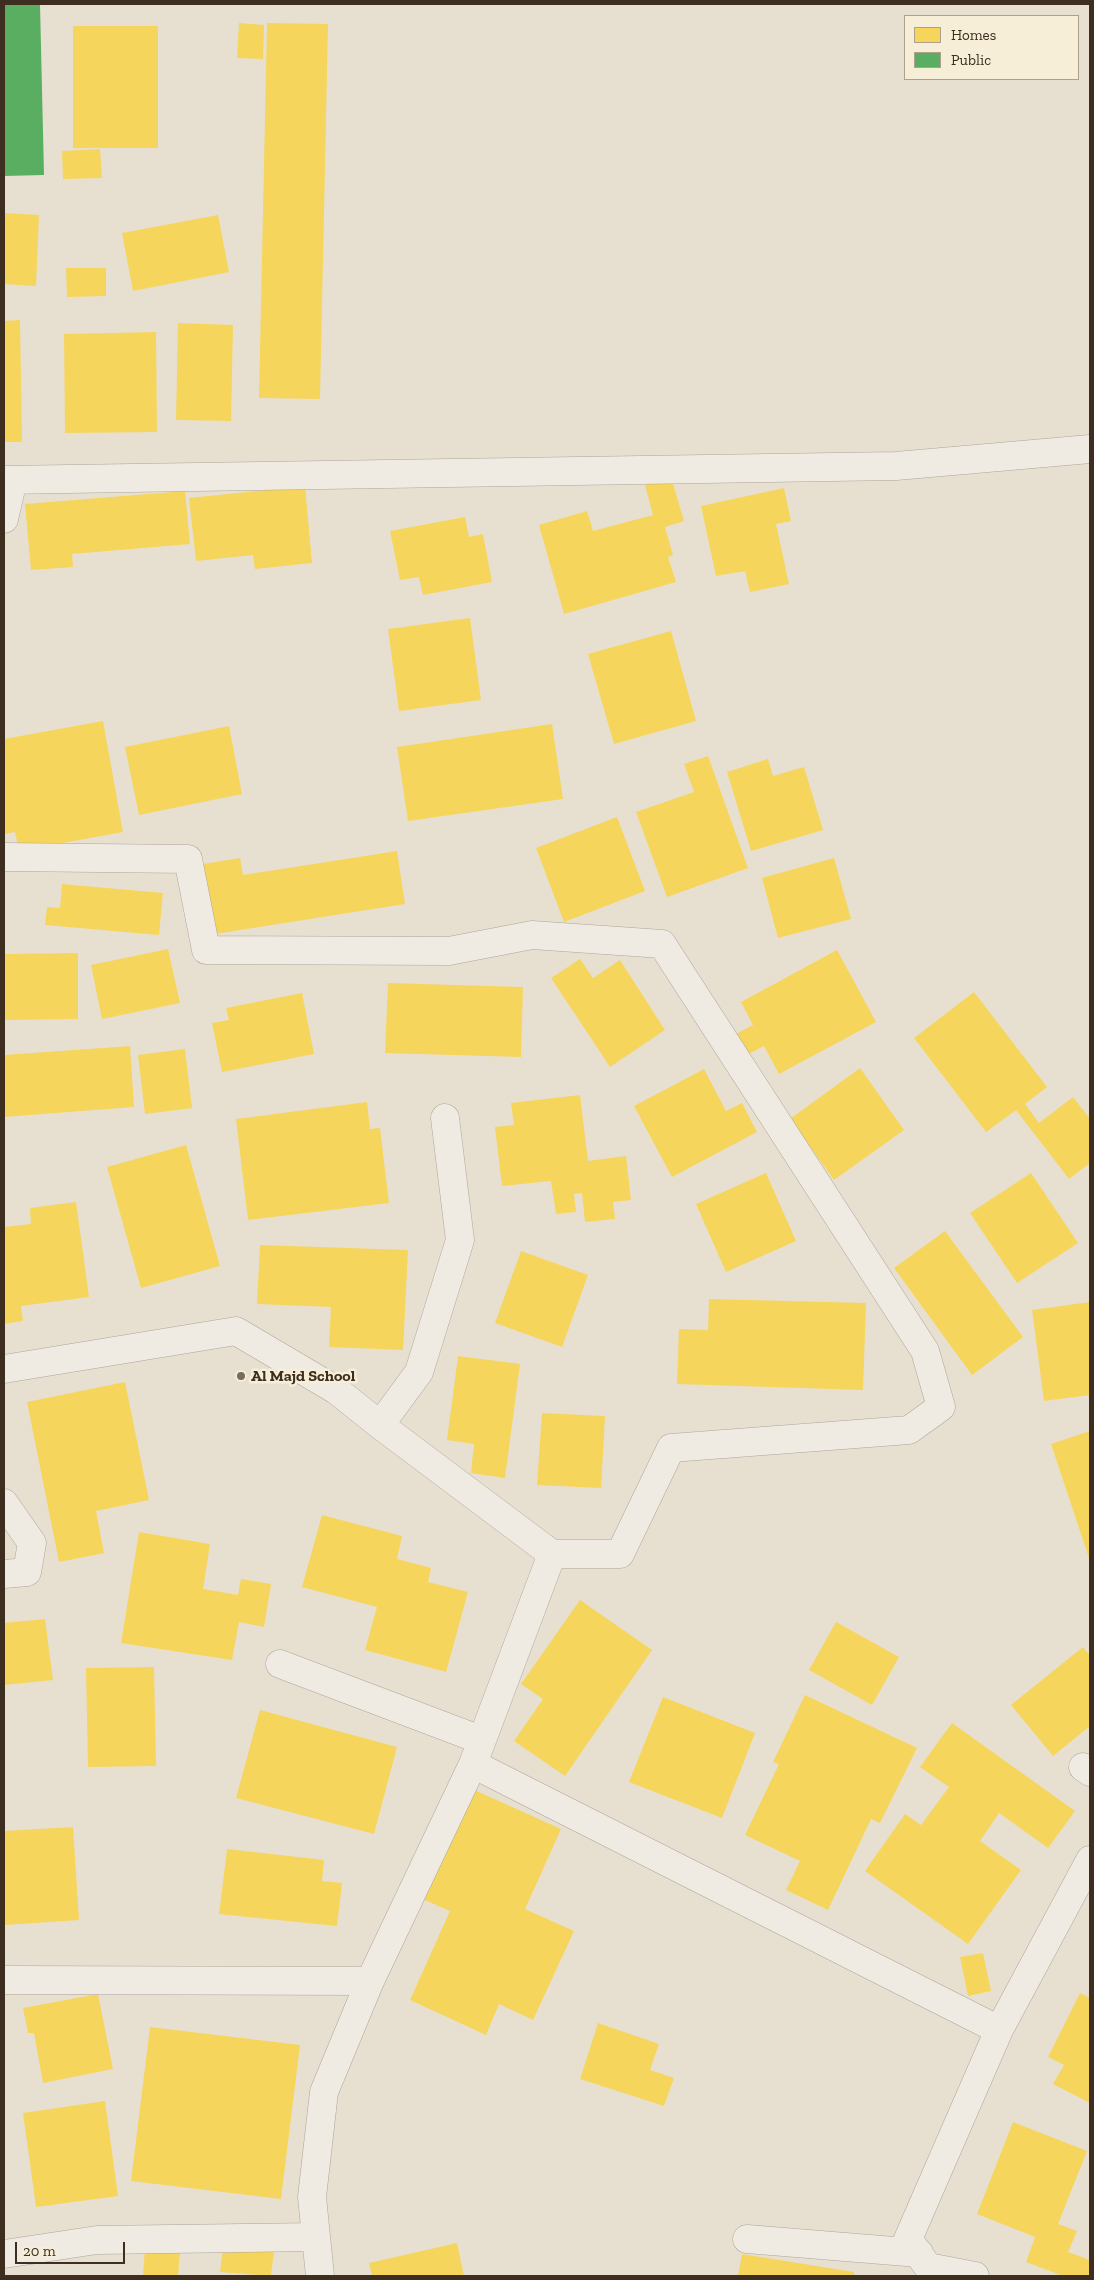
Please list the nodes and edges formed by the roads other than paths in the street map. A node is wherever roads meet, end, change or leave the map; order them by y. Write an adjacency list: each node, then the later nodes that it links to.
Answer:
1 (1090, 449): 2 (street)
2 (8, 480): 3 (street)
3 (4, 519)
4 (4, 857): 9 (street)
5 (445, 1118): 7 (street)
6 (4, 1369): 7 (street)
7 (380, 1425): 9 (street)
8 (4, 1504): 10 (street)
9 (552, 1554): 12 (street)
10 (4, 1574)
11 (280, 1664): 12 (street)
12 (477, 1752): 15 (street); 16 (street)
13 (1090, 1860): 16 (street)
14 (4, 1980): 15 (street)
15 (370, 1981): 17 (street)
16 (999, 2030): 19 (street)
17 (316, 2237): 20 (street); 21 (street)
18 (747, 2238): 19 (street)
19 (919, 2253): 22 (street)
20 (4, 2254)
21 (320, 2276)
22 (974, 2276)

